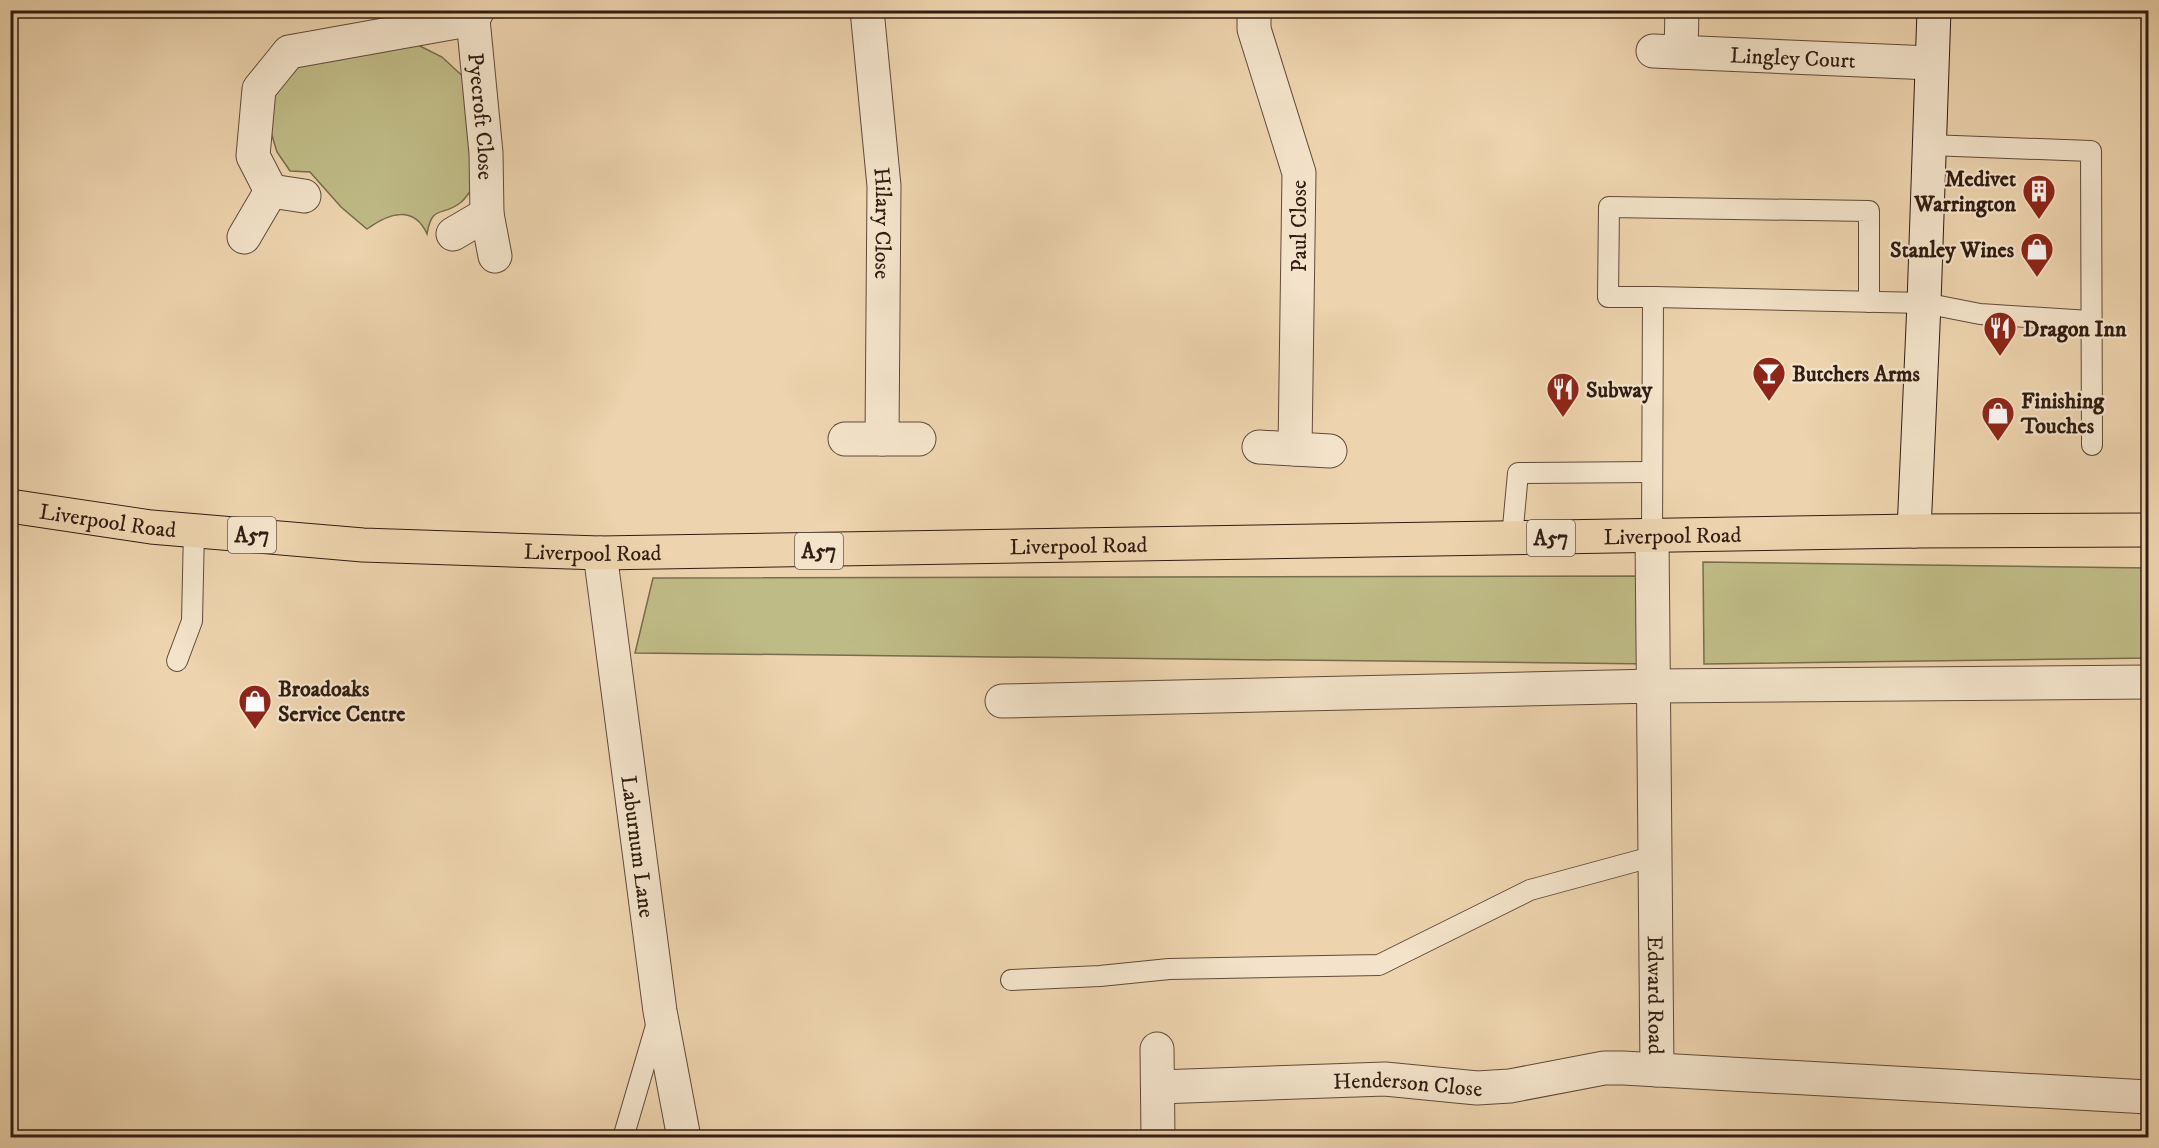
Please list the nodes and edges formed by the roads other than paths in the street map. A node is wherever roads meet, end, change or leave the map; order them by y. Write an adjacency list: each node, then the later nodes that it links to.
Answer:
1 (867, 10): 19 (street, Hilary Close)
2 (1254, 10): 23 (street, Paul Close)
3 (1682, 10): 6 (street, Lingley Court)
4 (1934, 10): 6 (street)
5 (476, 15): 8 (street, Pyecroft Close); 10 (street, Pyecroft Close)
6 (1931, 63): 7 (street)
7 (1929, 145): 16 (street); 17 (lane)
8 (271, 191): 9 (street); 12 (street)
9 (304, 196)
10 (487, 214): 11 (street, Pyecroft Close); 13 (street, Pyecroft Close)
11 (453, 234)
12 (244, 237)
13 (495, 256)
14 (1653, 297): 15 (lane); 15 (lane); 25 (lane)
15 (1869, 302): 16 (lane)
16 (1924, 303): 17 (lane); 29 (street)
17 (2090, 321): 21 (lane)
18 (845, 439): 19 (street)
19 (882, 439): 20 (street)
20 (919, 439)
21 (2092, 445)
22 (1259, 447): 23 (street)
23 (1295, 449): 24 (street)
24 (1330, 451)
25 (1652, 472): 30 (lane); 31 (lane)
26 (10, 506): 27 (highway, Liverpool Road / A57)
27 (194, 530): 32 (highway, Liverpool Road / A57); 33 (lane)
28 (2148, 530): 29 (highway, Liverpool Road / A57)
29 (1914, 531): 30 (highway, Liverpool Road / A57)
30 (1652, 536): 31 (highway, Liverpool Road / A57); 35 (street, Edward Road)
31 (1512, 538): 32 (highway, Liverpool Road / A57)
32 (600, 553): 39 (street, Laburnum Lane)
33 (177, 661)
34 (2148, 682): 35 (street)
35 (1654, 686): 36 (street); 37 (street, Edward Road)
36 (1002, 701)
37 (1655, 856): 38 (lane); 41 (street, Edward Road)
38 (1011, 980)
39 (660, 1011): 44 (lane); 45 (street, Laburnum Lane)
40 (1157, 1049): 42 (street)
41 (1657, 1070): 42 (street, Henderson Close); 43 (street, Edward Road)
42 (1158, 1087): 46 (street)
43 (2148, 1097)
44 (623, 1137)
45 (684, 1137)
46 (1158, 1137)

